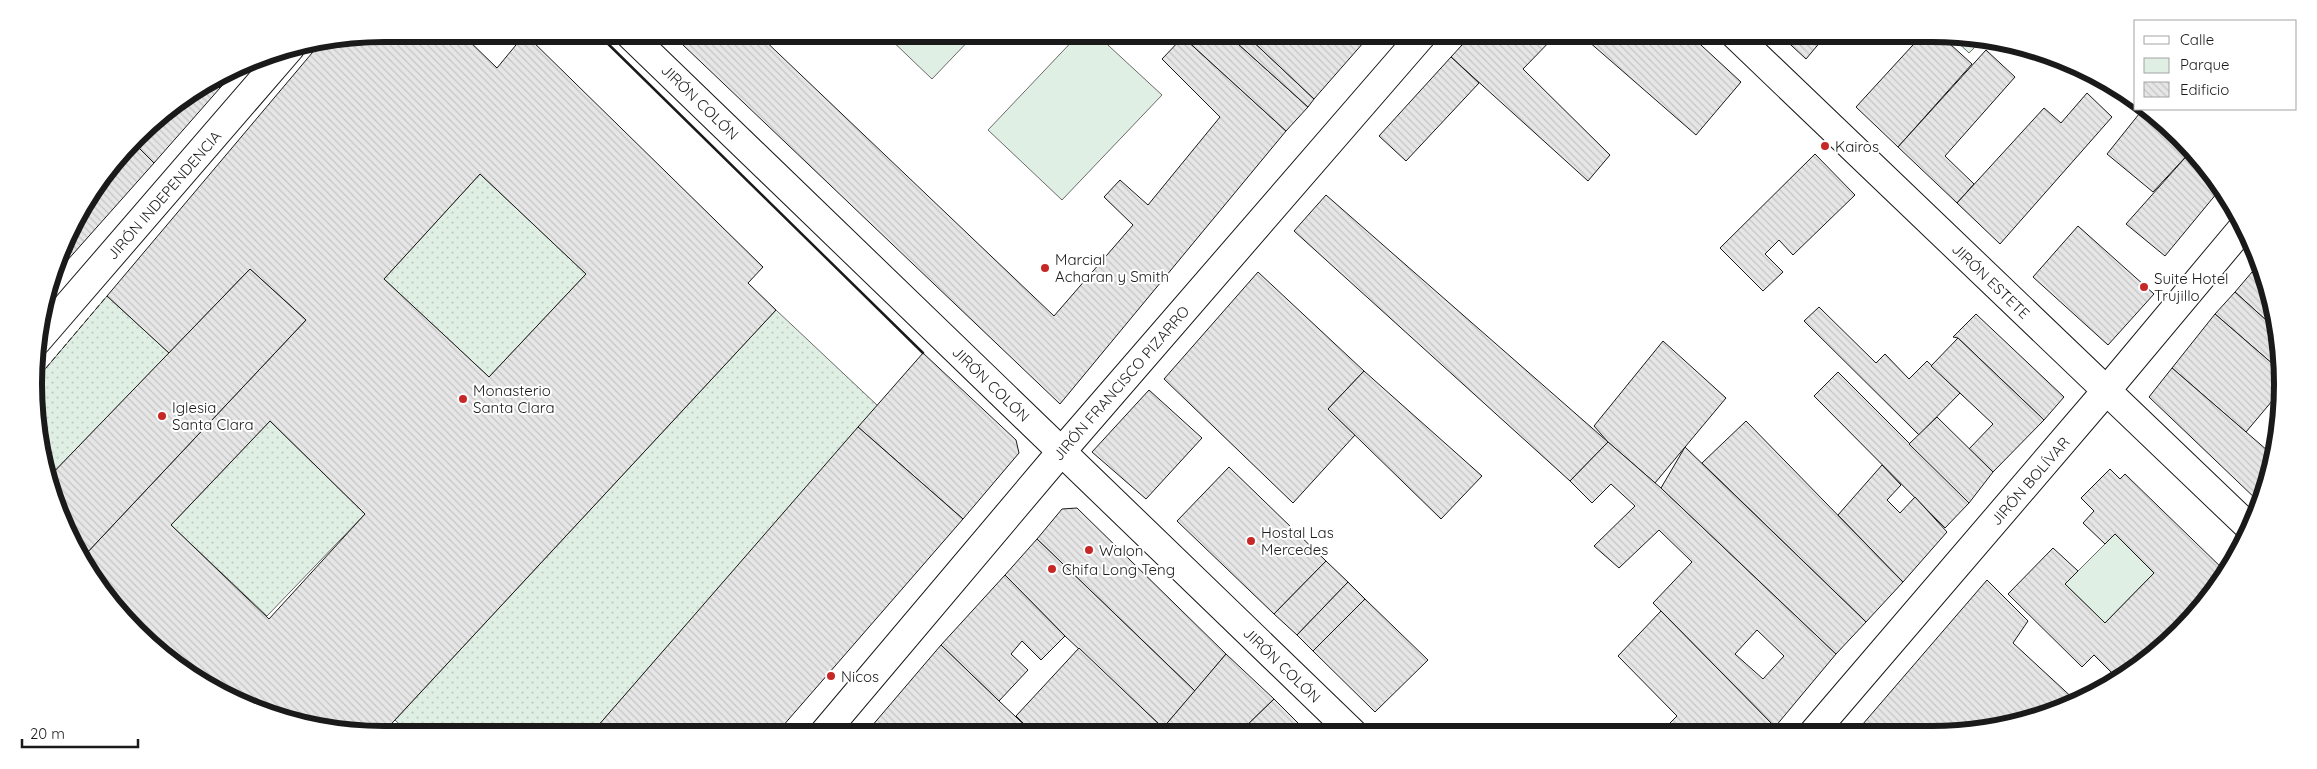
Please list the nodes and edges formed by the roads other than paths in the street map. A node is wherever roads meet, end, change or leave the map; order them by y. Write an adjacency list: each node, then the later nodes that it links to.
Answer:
1 (637, 42): 8 (street, JIRÓN COLÓN)
2 (1416, 42): 8 (street, JIRÓN FRANCISCO PIZARRO)
3 (1742, 42): 7 (street, JIRÓN ESTETE)
4 (280, 59): 6 (street, JIRÓN INDEPENDENCIA)
5 (2239, 232): 7 (street, JIRÓN BOLÍVAR)
6 (47, 330)
7 (2106, 392): 9 (street, JIRÓN ESTETE); 12 (street, JIRÓN BOLÍVAR)
8 (1061, 452): 10 (street, JIRÓN FRANCISCO PIZARRO); 11 (street, JIRÓN COLÓN)
9 (2245, 523)
10 (830, 726)
11 (1346, 726)
12 (1818, 726)

